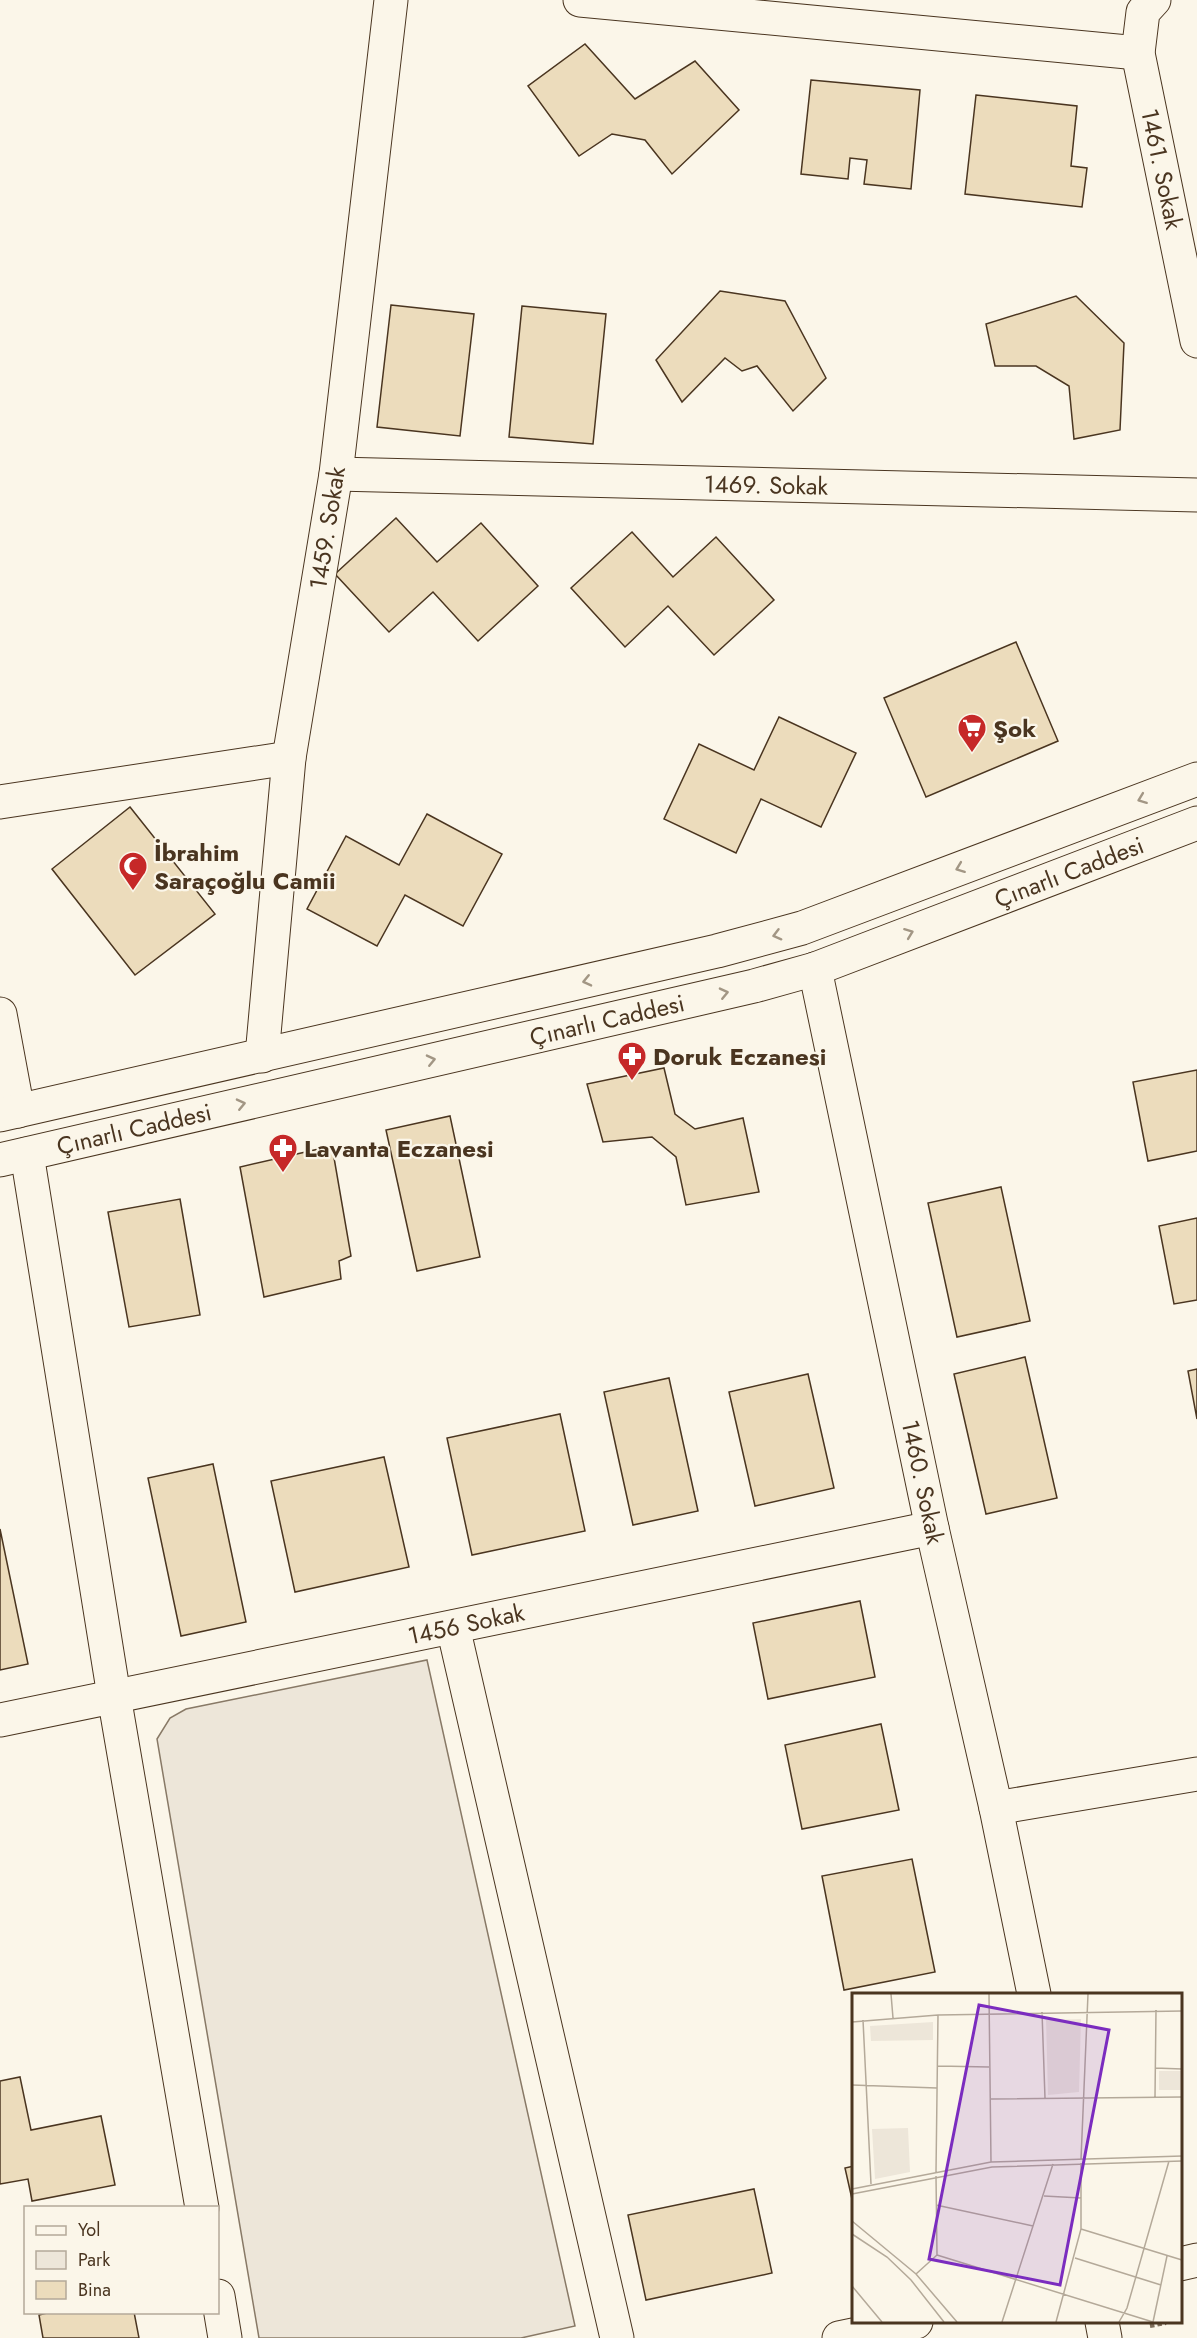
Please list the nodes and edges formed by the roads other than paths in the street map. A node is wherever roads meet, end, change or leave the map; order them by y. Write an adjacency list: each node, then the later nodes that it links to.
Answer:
1 (391, 0): 6 (street, 1459. Sokak)
2 (580, 0): 4 (street)
3 (1154, 0): 4 (street, 1461. Sokak)
4 (1138, 53): 5 (street, 1461. Sokak)
5 (1197, 341)
6 (336, 474): 7 (street, 1469. Sokak); 8 (street, 1459. Sokak)
7 (1197, 495)
8 (289, 758): 10 (street); 14 (street, 1459. Sokak)
9 (1197, 779): 14 (street, Çınarlı Caddesi, one-way to 14)
10 (0, 802)
11 (1197, 823): 12 (street, Çınarlı Caddesi, one-way to 11)
12 (815, 969): 16 (street, Çınarlı Caddesi, one-way to 12); 17 (street, 1460. Sokak)
13 (0, 1014): 15 (street)
14 (262, 1056): 15 (street, Çınarlı Caddesi)
15 (9, 1113): 16 (street)
16 (13, 1157): 19 (street)
17 (932, 1528): 18 (street, 1456 Sokak); 22 (street, 1460. Sokak)
18 (453, 1627): 19 (street, 1456 Sokak); 31 (street)
19 (114, 1696): 20 (street, 1456 Sokak); 24 (street)
20 (0, 1720)
21 (1197, 1774): 22 (street)
22 (996, 1808): 23 (street, 1460. Sokak)
23 (1034, 1993)
24 (202, 2206)
25 (1197, 2260): 26 (street)
26 (1182, 2264)
27 (219, 2302): 30 (street)
28 (911, 2323): 32 (street)
29 (1102, 2323): 33 (street)
30 (225, 2338)
31 (617, 2338)
32 (839, 2338)
33 (1105, 2338)

